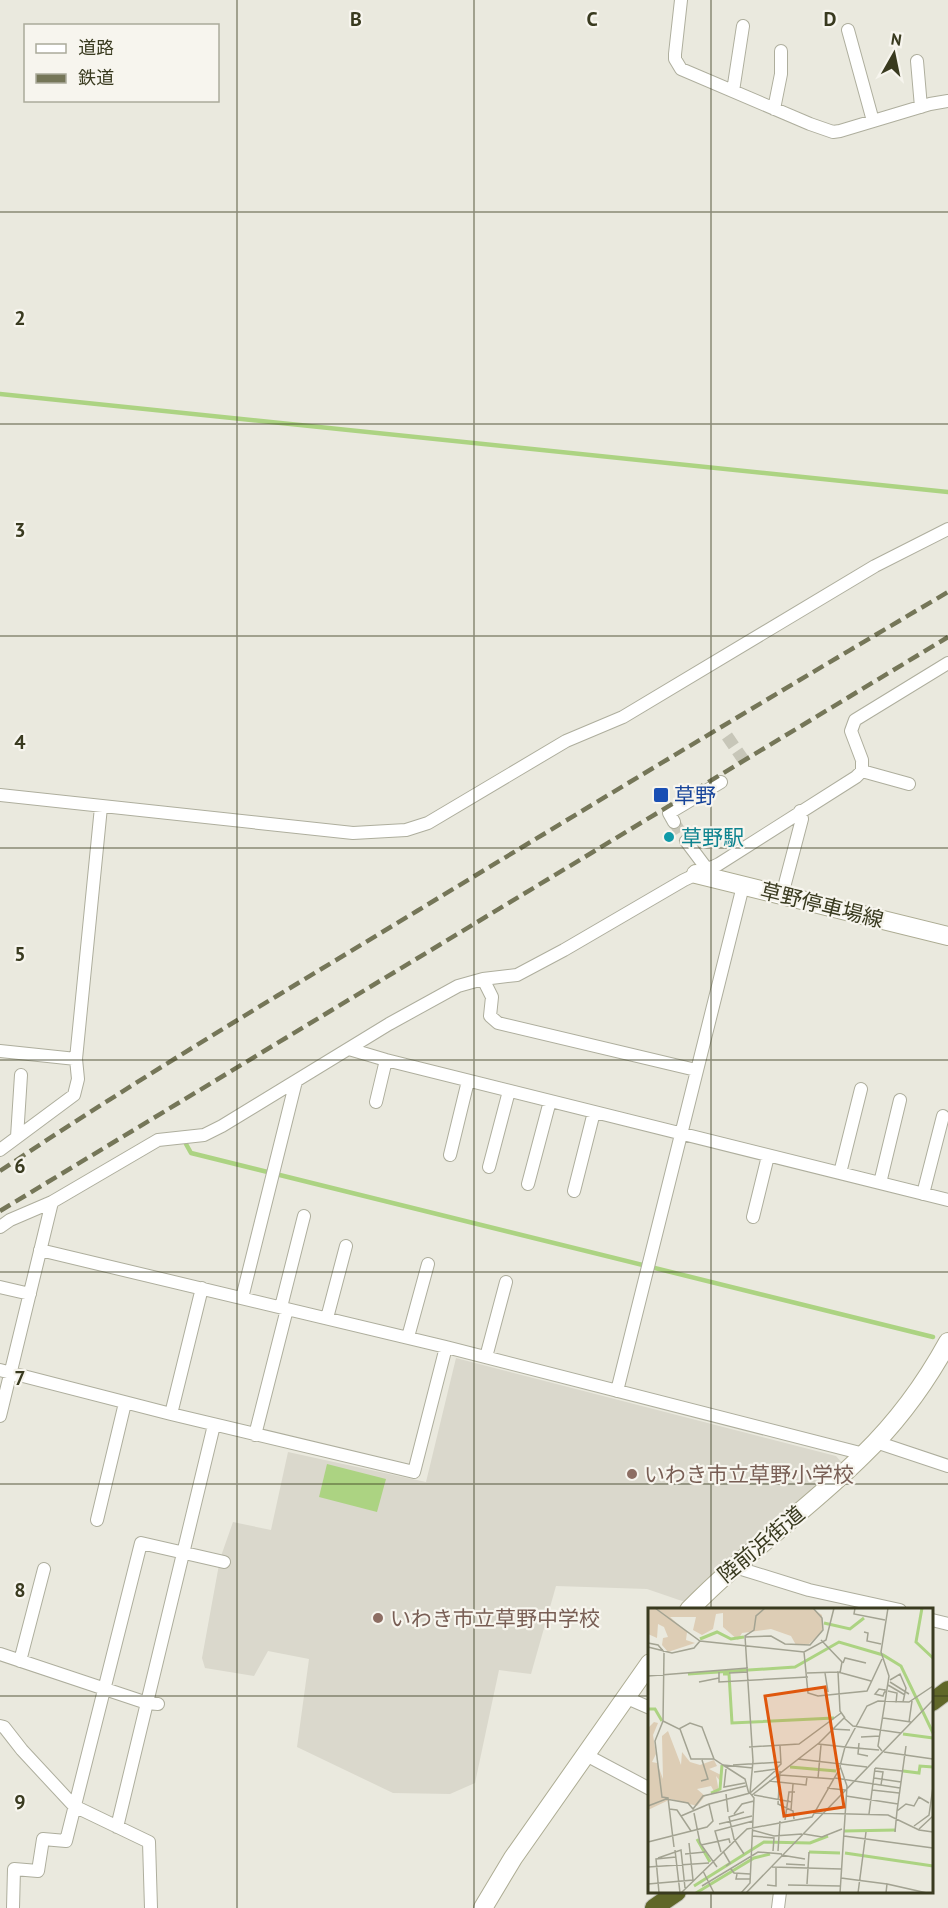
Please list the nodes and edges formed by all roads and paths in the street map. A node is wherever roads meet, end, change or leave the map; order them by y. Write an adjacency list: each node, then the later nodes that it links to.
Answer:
1 (681, 0): 6 (street)
2 (743, 26): 6 (street)
3 (848, 30): 10 (street)
4 (781, 51): 9 (street)
5 (917, 61): 8 (street)
6 (733, 91): 9 (street)
7 (948, 100): 8 (street)
8 (921, 107): 10 (street)
9 (774, 109): 10 (street)
10 (873, 121)
11 (948, 529): 17 (street)
12 (947, 664): 13 (street)
13 (862, 771): 15 (street); 18 (street)
14 (721, 782): 19 (street)
15 (909, 784)
16 (0, 795): 17 (street)
17 (101, 807): 28 (street)
18 (800, 811): 21 (street); 23 (street)
19 (674, 822)
20 (686, 841): 21 (street)
21 (702, 872): 22 (street, 草野停車場線); 25 (street)
22 (743, 886): 23 (street, 草野停車場線); 30 (street)
23 (782, 896): 24 (street, 草野停車場線)
24 (948, 936)
25 (483, 979): 26 (street); 30 (street)
26 (349, 1049): 29 (street); 33 (street)
27 (0, 1051): 28 (street)
28 (76, 1059): 42 (street)
29 (386, 1060): 32 (street); 38 (street)
30 (696, 1070): 41 (street)
31 (21, 1076): 42 (street)
32 (468, 1081): 35 (street); 44 (street)
33 (296, 1082): 53 (street); 64 (street)
34 (861, 1089): 47 (street)
35 (509, 1091): 37 (street); 46 (street)
36 (900, 1100): 48 (street)
37 (550, 1101): 39 (street); 49 (street)
38 (376, 1102)
39 (594, 1112): 41 (street); 50 (street)
40 (943, 1116): 51 (street)
41 (681, 1134): 45 (street); 72 (street)
42 (17, 1137): 43 (street)
43 (0, 1150)
44 (450, 1155)
45 (768, 1156): 47 (street); 55 (street)
46 (489, 1167)
47 (840, 1173): 48 (street)
48 (880, 1183): 51 (street)
49 (528, 1184)
50 (574, 1191)
51 (923, 1194): 52 (street)
52 (948, 1200)
53 (51, 1202): 56 (street); 58 (street)
54 (303, 1216): 65 (street)
55 (753, 1217)
56 (0, 1227)
57 (346, 1246): 66 (street)
58 (40, 1250): 62 (street); 63 (street)
59 (428, 1263): 67 (street)
60 (506, 1282): 70 (street)
61 (0, 1287): 63 (street)
62 (201, 1288): 64 (street); 74 (street)
63 (30, 1294): 71 (street)
64 (242, 1298): 65 (street)
65 (284, 1308): 66 (street); 77 (street)
66 (327, 1318): 67 (street)
67 (408, 1337): 69 (street)
68 (948, 1342): 78 (street, 陸前浜街道)
69 (446, 1347): 70 (street); 77 (street)
70 (486, 1357): 72 (street)
71 (6, 1371): 73 (street); 75 (street)
72 (617, 1391): 78 (street)
73 (125, 1403): 74 (street); 80 (street)
74 (171, 1414): 76 (street)
75 (0, 1416)
76 (214, 1425): 77 (street); 81 (street)
77 (255, 1435)
78 (870, 1448): 79 (street); 83 (street, 陸前浜街道)
79 (948, 1466)
80 (97, 1520)
81 (183, 1552): 82 (street); 92 (street); 96 (street)
82 (224, 1562)
83 (735, 1567): 85 (street, 陸前浜街道); 86 (street)
84 (44, 1569): 90 (street)
85 (691, 1608)
86 (891, 1608)
87 (933, 1620): 88 (street)
88 (948, 1624)
89 (0, 1654): 90 (street)
90 (20, 1661): 92 (street)
91 (648, 1666): 94 (street)
92 (104, 1689): 96 (street); 101 (street)
93 (948, 1690): 95 (highway)
94 (627, 1698): 97 (street); 99 (street)
95 (933, 1701)
96 (152, 1703): 102 (street)
97 (648, 1707)
98 (0, 1726): 101 (street)
99 (586, 1755): 100 (street); 107 (street)
100 (648, 1788)
101 (74, 1806): 102 (street); 105 (street)
102 (117, 1827): 106 (street)
103 (676, 1893): 108 (highway)
104 (780, 1893): 109 (street)
105 (13, 1908)
106 (151, 1908)
107 (483, 1908)
108 (654, 1908)
109 (778, 1908)

